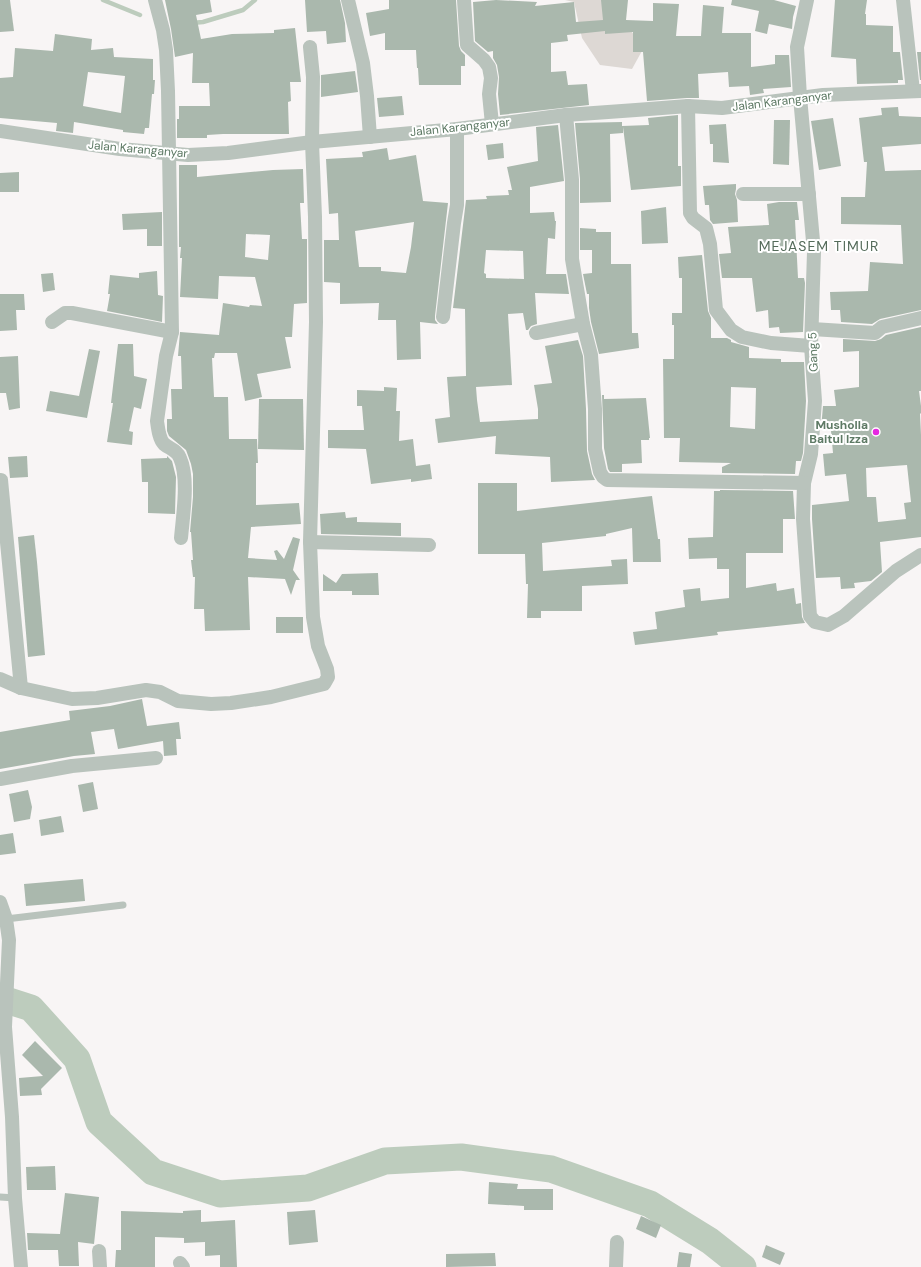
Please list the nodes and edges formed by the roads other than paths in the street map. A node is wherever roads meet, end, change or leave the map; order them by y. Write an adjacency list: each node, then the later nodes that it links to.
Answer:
1 (155, 0): 16 (street)
2 (348, 0): 14 (street)
3 (464, 0): 11 (street)
4 (807, 0): 8 (street, Gang 5)
5 (903, 0): 7 (street)
6 (310, 47): 15 (street)
7 (917, 91): 8 (street, Jalan Karanganyar)
8 (800, 97): 9 (street, Jalan Karanganyar); 18 (street, Gang 5)
9 (688, 106): 10 (street, Jalan Karanganyar); 26 (street)
10 (566, 114): 11 (street, Jalan Karanganyar); 22 (street)
11 (492, 124): 12 (street, Jalan Karanganyar)
12 (457, 129): 14 (street, Jalan Karanganyar); 19 (street)
13 (0, 131): 16 (street, Jalan Karanganyar)
14 (370, 138): 15 (street, Jalan Karanganyar)
15 (312, 142): 16 (street, Jalan Karanganyar); 30 (street)
16 (169, 153): 24 (street)
17 (744, 194): 18 (street)
18 (809, 194): 23 (street, Gang 5)
19 (443, 318)
20 (921, 318): 23 (street)
21 (52, 322): 24 (street)
22 (583, 324): 25 (street); 28 (street)
23 (812, 329): 26 (street, Gang 5)
24 (172, 332): 29 (street)
25 (536, 333)
26 (811, 346): 28 (street, Gang 5)
27 (1, 480): 34 (street)
28 (804, 483): 32 (street, Gang 5)
29 (181, 538)
30 (310, 542): 31 (street); 34 (street)
31 (429, 545)
32 (921, 555)
33 (0, 679): 34 (street)
34 (21, 688)
35 (156, 758): 36 (street)
36 (0, 779)
37 (0, 902): 39 (street)
38 (123, 905): 39 (lane)
39 (6, 919): 40 (street)
40 (5, 980): 41 (street)
41 (4, 1032): 43 (street)
42 (0, 1197): 43 (lane)
43 (15, 1198): 46 (street)
44 (617, 1242): 48 (street)
45 (99, 1251): 47 (street)
46 (21, 1267)
47 (100, 1267)
48 (616, 1267)

